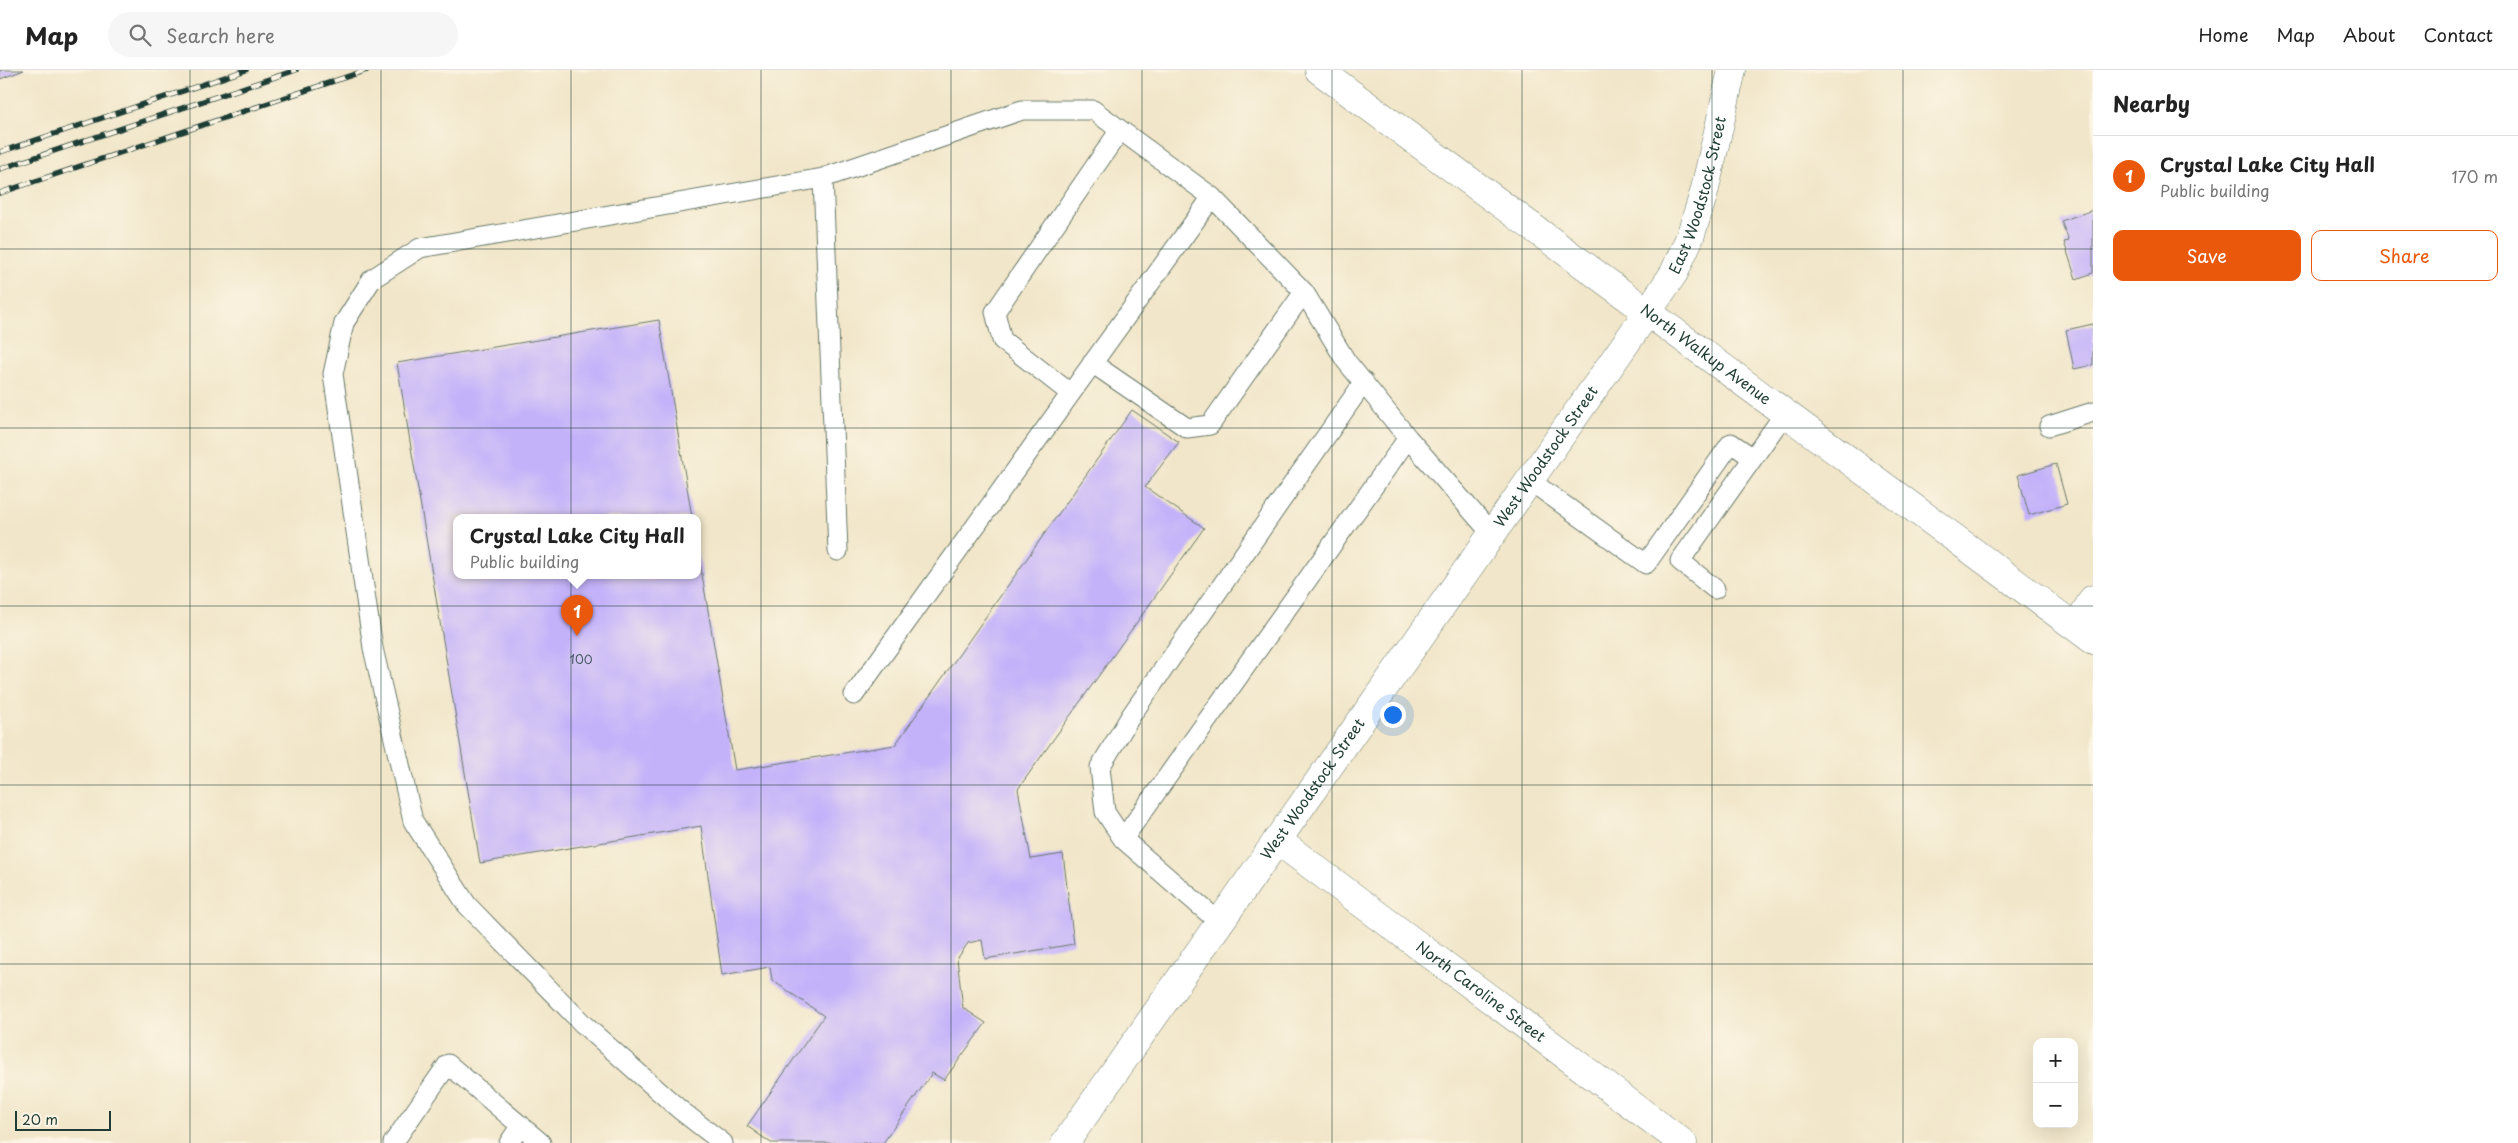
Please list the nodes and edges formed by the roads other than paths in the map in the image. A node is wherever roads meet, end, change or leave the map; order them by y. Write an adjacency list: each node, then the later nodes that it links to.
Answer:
1 (1319, 70): 7 (street, North Walkup Avenue)
2 (1732, 70): 7 (street, East Woodstock Street)
3 (1120, 130): 4 (lane); 5 (lane); 10 (lane)
4 (823, 178): 18 (lane); 30 (lane)
5 (1212, 197): 6 (lane); 8 (lane)
6 (1304, 292): 8 (lane); 9 (lane)
7 (1647, 313): 12 (street, North Walkup Avenue); 16 (street, West Woodstock Street)
8 (1092, 363): 10 (lane)
9 (1364, 382): 14 (lane); 23 (lane)
10 (1070, 394): 22 (lane)
11 (2093, 412): 13 (lane)
12 (1785, 413): 15 (lane); 21 (street, North Walkup Avenue)
13 (2049, 426)
14 (1408, 438): 17 (lane); 23 (lane)
15 (1753, 458): 16 (lane); 19 (lane)
16 (1529, 480): 17 (street, West Woodstock Street)
17 (1492, 534): 24 (street, West Woodstock Street)
18 (838, 550)
19 (1715, 589)
20 (2093, 600): 21 (street)
21 (2084, 634)
22 (854, 695)
23 (1123, 839): 25 (lane)
24 (1277, 840): 25 (street, West Woodstock Street); 32 (street, North Caroline Street)
25 (1220, 923): 31 (street, West Woodstock Street)
26 (521, 1125): 27 (lane); 28 (lane); 29 (lane)
27 (392, 1143)
28 (509, 1143)
29 (541, 1143)
30 (723, 1143)
31 (1066, 1143)
32 (1683, 1143)

